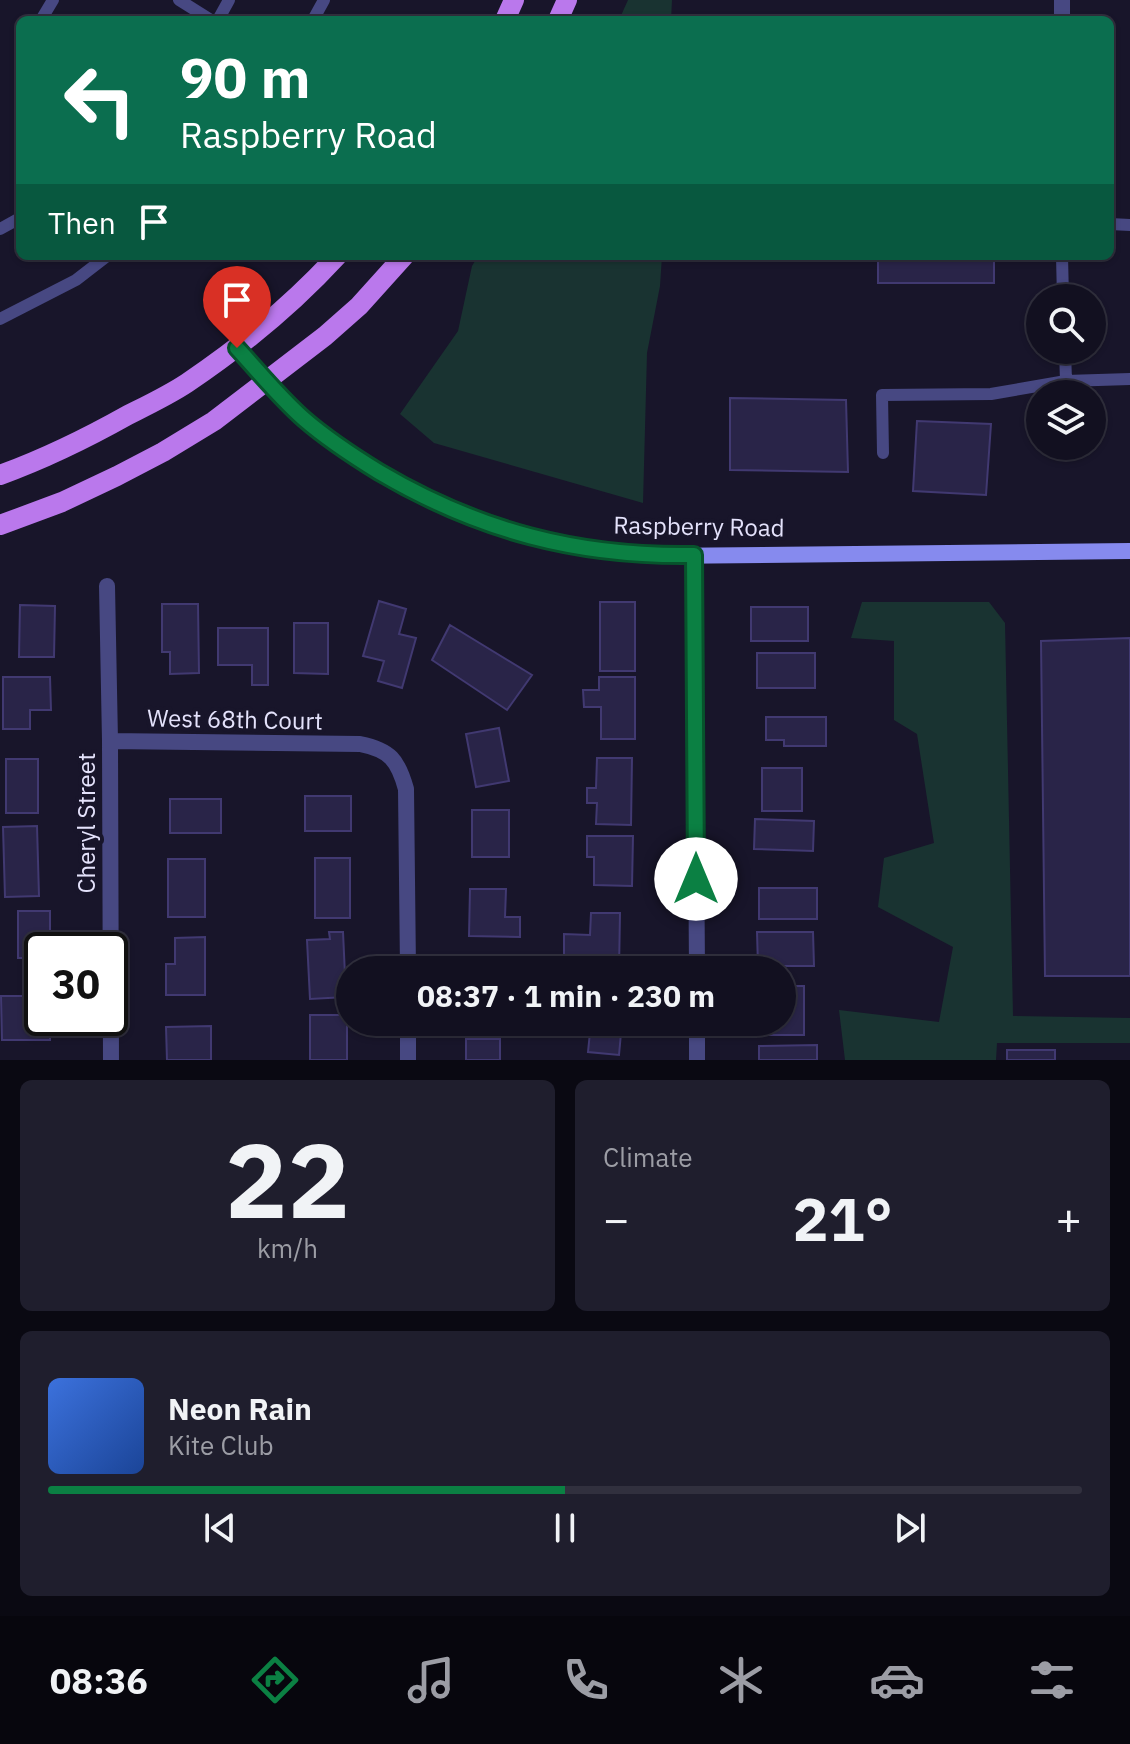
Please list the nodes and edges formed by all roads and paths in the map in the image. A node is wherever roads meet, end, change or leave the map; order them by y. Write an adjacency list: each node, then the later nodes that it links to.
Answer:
1 (179, 0): 2 (lane)
2 (205, 16)
3 (102, 260): 8 (lane)
4 (333, 260): 9 (main road)
5 (400, 260): 12 (main road)
6 (1062, 260): 7 (lane)
7 (1063, 284)
8 (0, 319)
9 (237, 348): 12 (main road, Raspberry Road); 15 (main road)
10 (1130, 379): 11 (lane)
11 (1098, 380)
12 (268, 381): 16 (main road); 18 (main road, Raspberry Road)
13 (1026, 388): 14 (lane)
14 (883, 453)
15 (0, 475)
16 (0, 525)
17 (1130, 551): 18 (main road, Raspberry Road)
18 (694, 555): 22 (street)
19 (107, 586): 20 (street, Cheryl Street)
20 (110, 741): 21 (street, West 68th Court); 25 (street, Cheryl Street)
21 (408, 956)
22 (697, 956)
23 (408, 1036): 26 (street)
24 (697, 1036): 27 (street)
25 (111, 1060)
26 (408, 1060)
27 (697, 1060)

